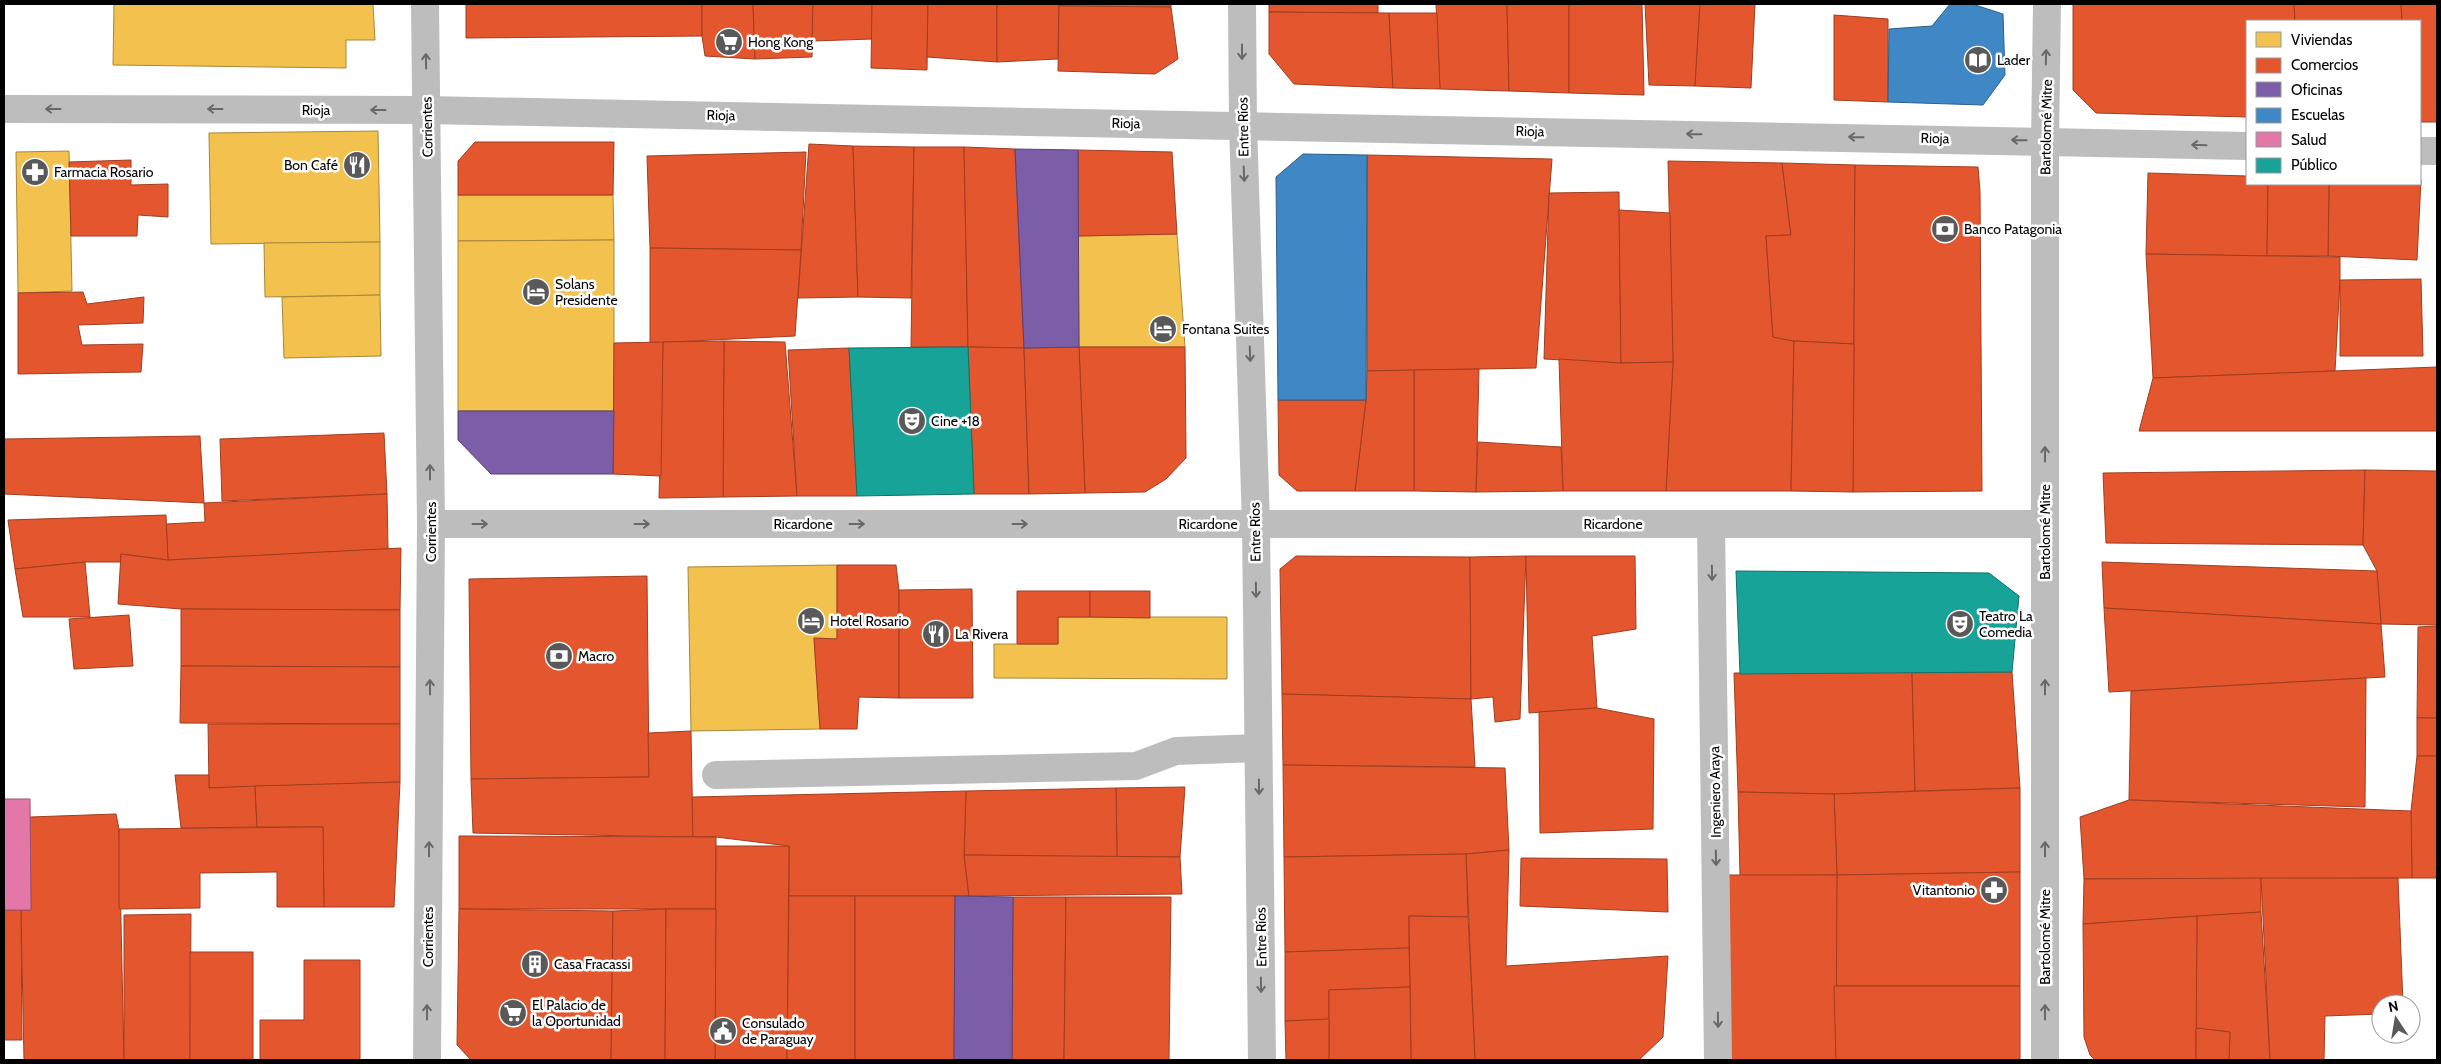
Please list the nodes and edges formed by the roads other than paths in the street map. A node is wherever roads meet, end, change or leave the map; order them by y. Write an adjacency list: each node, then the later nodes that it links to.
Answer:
1 (425, 4): 5 (street, Corrientes, one-way to 1)
2 (1242, 4): 6 (street, Entre Ríos, one-way to 6)
3 (2047, 4): 7 (street, Bartolomé Mitre, one-way to 3)
4 (4, 109): 5 (street, Rioja, one-way to 4)
5 (426, 110): 6 (street, Rioja); 11 (street, Corrientes, one-way to 5)
6 (1243, 126): 7 (street, Rioja, one-way to 6); 12 (street, Entre Ríos, one-way to 12)
7 (2045, 140): 8 (street, Rioja, one-way to 7); 14 (street, Bartolomé Mitre, one-way to 7)
8 (2246, 146)
9 (2421, 151): 10 (street)
10 (2437, 151)
11 (431, 524): 12 (street, Ricardone, one-way to 12); 17 (street, Corrientes, one-way to 11)
12 (1256, 524): 13 (street, Ricardone); 15 (street, Entre Ríos, one-way to 15)
13 (1711, 524): 14 (street, Ricardone); 19 (street, Ingeniero Araya, one-way to 19)
14 (2045, 524): 20 (street, Bartolomé Mitre, one-way to 14)
15 (1258, 748): 16 (street); 18 (street, Entre Ríos, one-way to 18)
16 (716, 775)
17 (427, 1060)
18 (1262, 1060)
19 (1718, 1060)
20 (2045, 1060)

